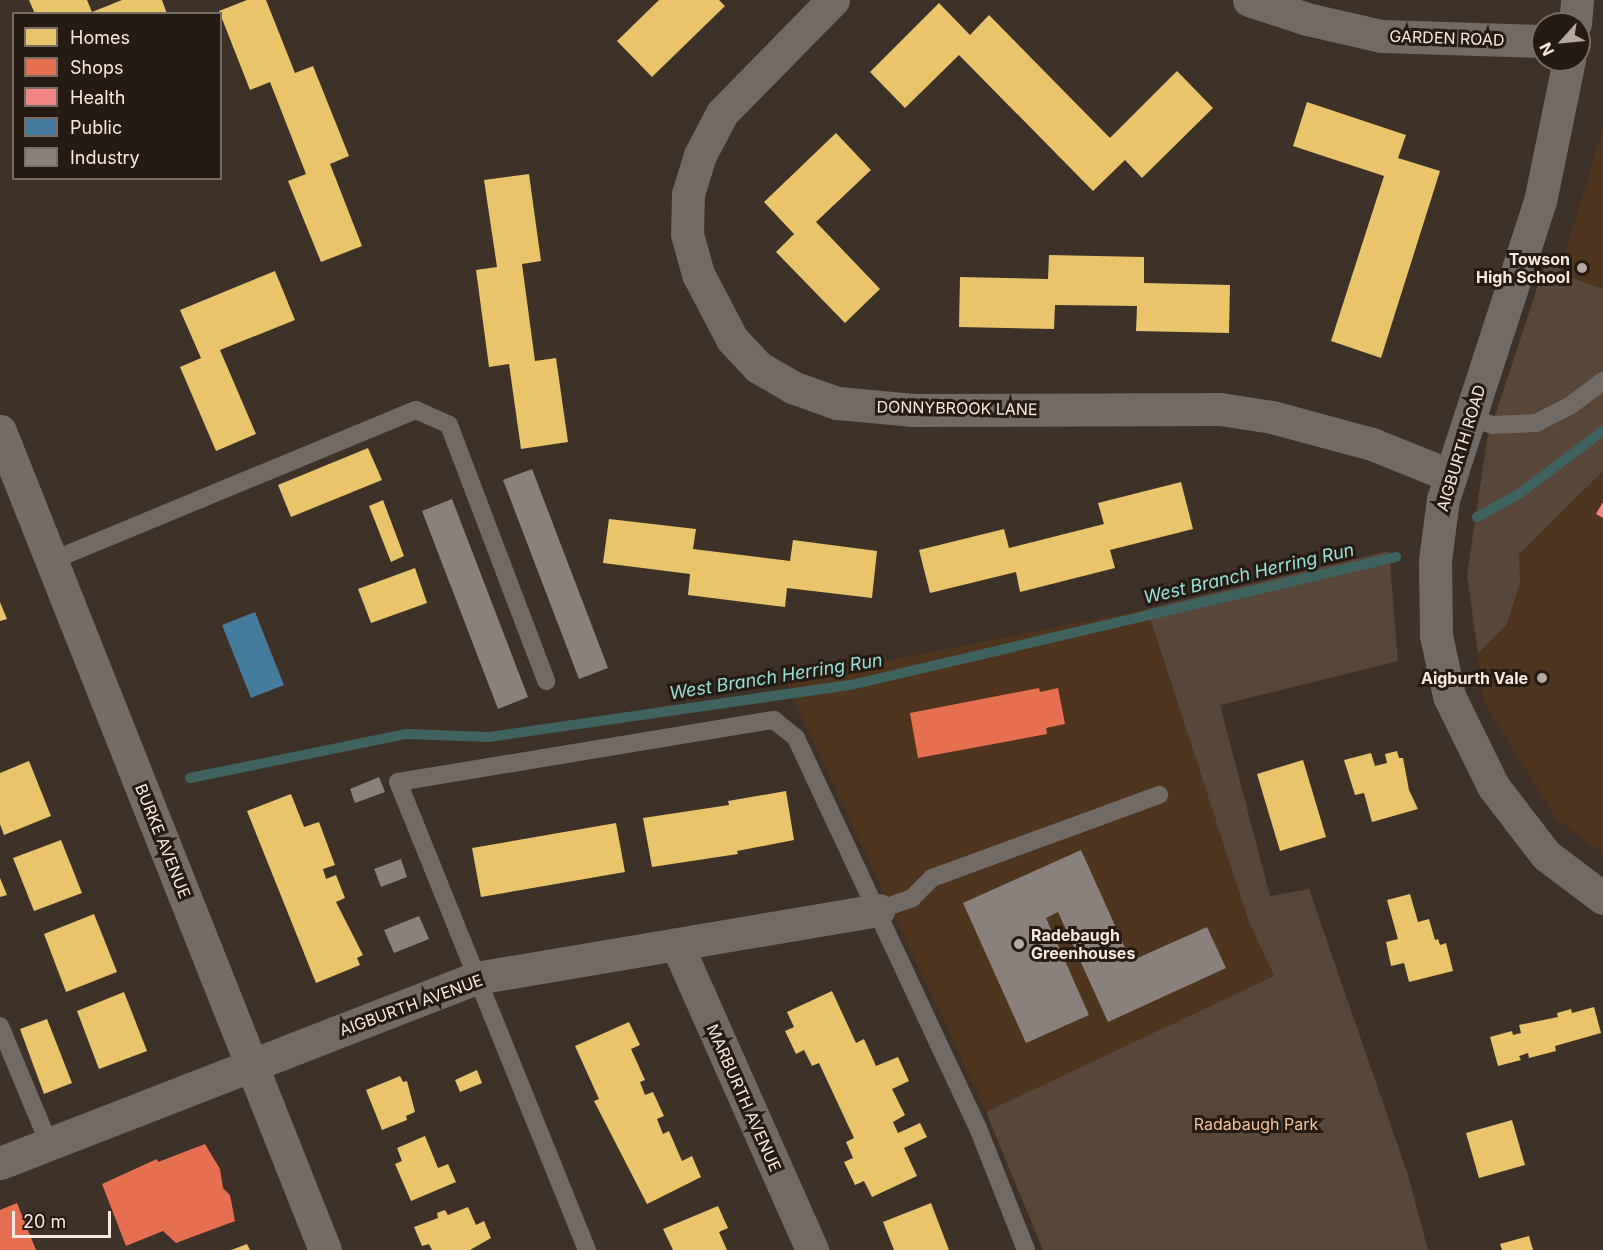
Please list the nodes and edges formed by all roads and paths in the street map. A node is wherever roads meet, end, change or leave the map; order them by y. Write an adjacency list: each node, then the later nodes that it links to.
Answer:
1 (833, 0): 8 (street, DONNYBROOK LANE)
2 (1249, 0): 3 (street, GARDEN ROAD)
3 (1531, 41)
4 (1566, 72): 6 (street, AIGBURTH ROAD)
5 (1603, 381): 6 (lane)
6 (1469, 417): 8 (street, AIGBURTH ROAD)
7 (0, 431): 9 (street, BURKE AVENUE)
8 (1449, 474): 12 (street, AIGBURTH ROAD)
9 (51, 561): 10 (lane); 17 (street, BURKE AVENUE)
10 (546, 681)
11 (1159, 795): 13 (lane)
12 (1603, 898)
13 (878, 910): 14 (street, AIGBURTH AVENUE); 15 (lane); 23 (lane)
14 (677, 945): 15 (street, AIGBURTH AVENUE); 22 (street, MARBURTH AVENUE)
15 (476, 978): 17 (street, AIGBURTH AVENUE); 21 (lane)
16 (0, 1026): 18 (lane)
17 (252, 1065): 18 (street, AIGBURTH AVENUE); 20 (street, BURKE AVENUE)
18 (49, 1144): 19 (street, AIGBURTH AVENUE)
19 (0, 1163)
20 (326, 1250)
21 (587, 1250)
22 (812, 1250)
23 (1026, 1250)

